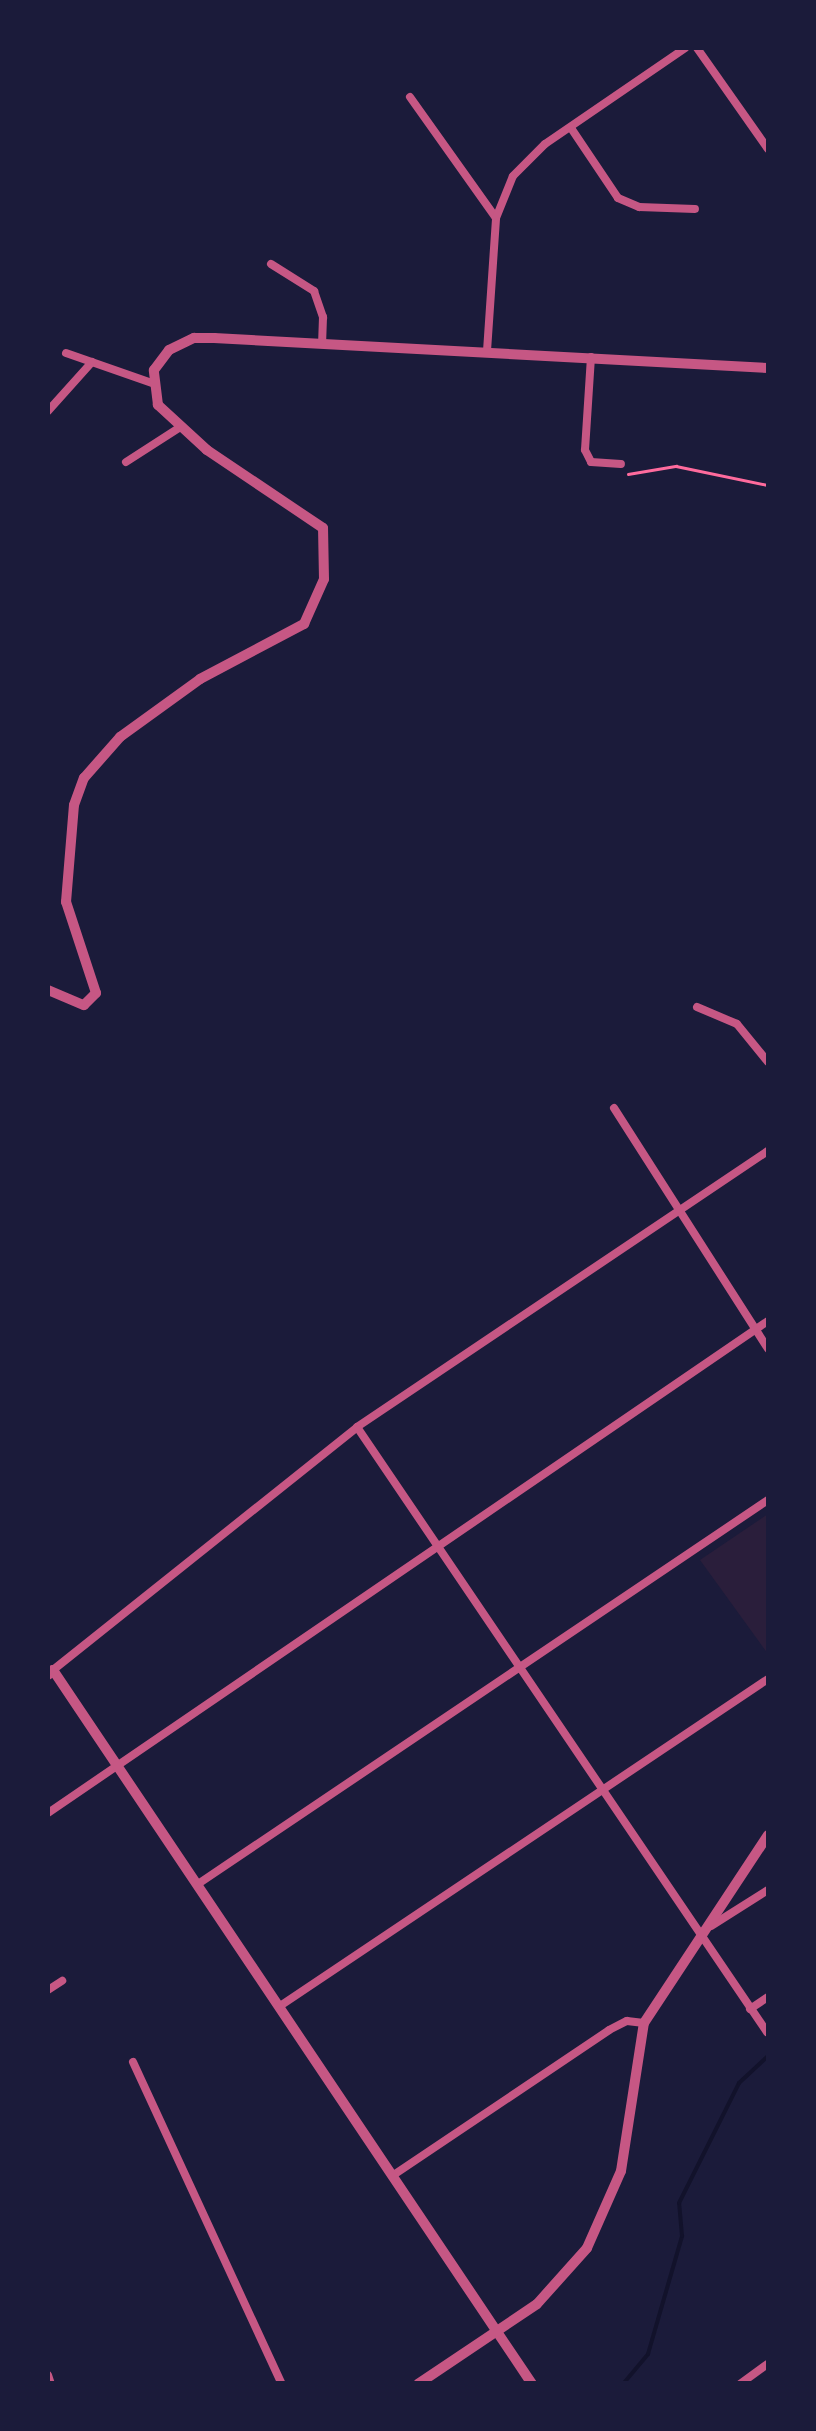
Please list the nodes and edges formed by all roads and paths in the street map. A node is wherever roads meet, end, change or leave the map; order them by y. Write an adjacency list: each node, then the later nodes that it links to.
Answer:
1 (685, 48): 4 (street)
2 (697, 48): 5 (street)
3 (410, 97): 7 (street)
4 (571, 128): 6 (street); 7 (street)
5 (768, 149)
6 (695, 209)
7 (496, 218): 10 (street)
8 (271, 264): 9 (street)
9 (322, 342): 10 (street); 15 (street)
10 (487, 352): 12 (street)
11 (66, 353): 13 (street)
12 (591, 357): 14 (street); 19 (street)
13 (92, 362): 15 (street); 16 (street)
14 (768, 368)
15 (152, 383): 17 (street)
16 (48, 411)
17 (179, 428): 18 (street); 21 (street)
18 (126, 462)
19 (621, 464): 20 (path)
20 (768, 484)
21 (48, 990)
22 (697, 1007): 23 (street)
23 (768, 1062)
24 (614, 1108): 26 (street)
25 (768, 1151): 26 (street)
26 (676, 1213): 28 (street); 30 (street)
27 (768, 1322): 28 (street)
28 (755, 1330): 29 (street); 32 (street)
29 (768, 1349)
30 (357, 1427): 32 (street); 34 (street)
31 (768, 1500): 33 (street)
32 (436, 1547): 33 (street); 36 (street)
33 (520, 1668): 37 (street); 40 (street)
34 (50, 1673): 36 (street)
35 (768, 1679): 37 (street)
36 (116, 1764): 38 (street); 40 (street)
37 (601, 1790): 42 (street); 46 (street)
38 (48, 1813)
39 (768, 1836): 42 (street)
40 (198, 1884): 46 (street)
41 (768, 1890): 42 (street)
42 (699, 1934): 47 (street); 48 (street)
43 (62, 1980): 44 (street)
44 (48, 1990)
45 (768, 1997): 47 (street)
46 (280, 2006): 51 (street)
47 (750, 2009): 49 (street)
48 (644, 2023): 51 (street); 52 (street)
49 (767, 2032)
50 (133, 2062): 56 (street)
51 (395, 2174): 52 (street)
52 (498, 2332): 57 (street); 58 (street)
53 (768, 2364): 59 (street)
54 (48, 2376): 55 (street)
55 (51, 2384)
56 (282, 2384)
57 (418, 2384)
58 (532, 2384)
59 (740, 2384)

